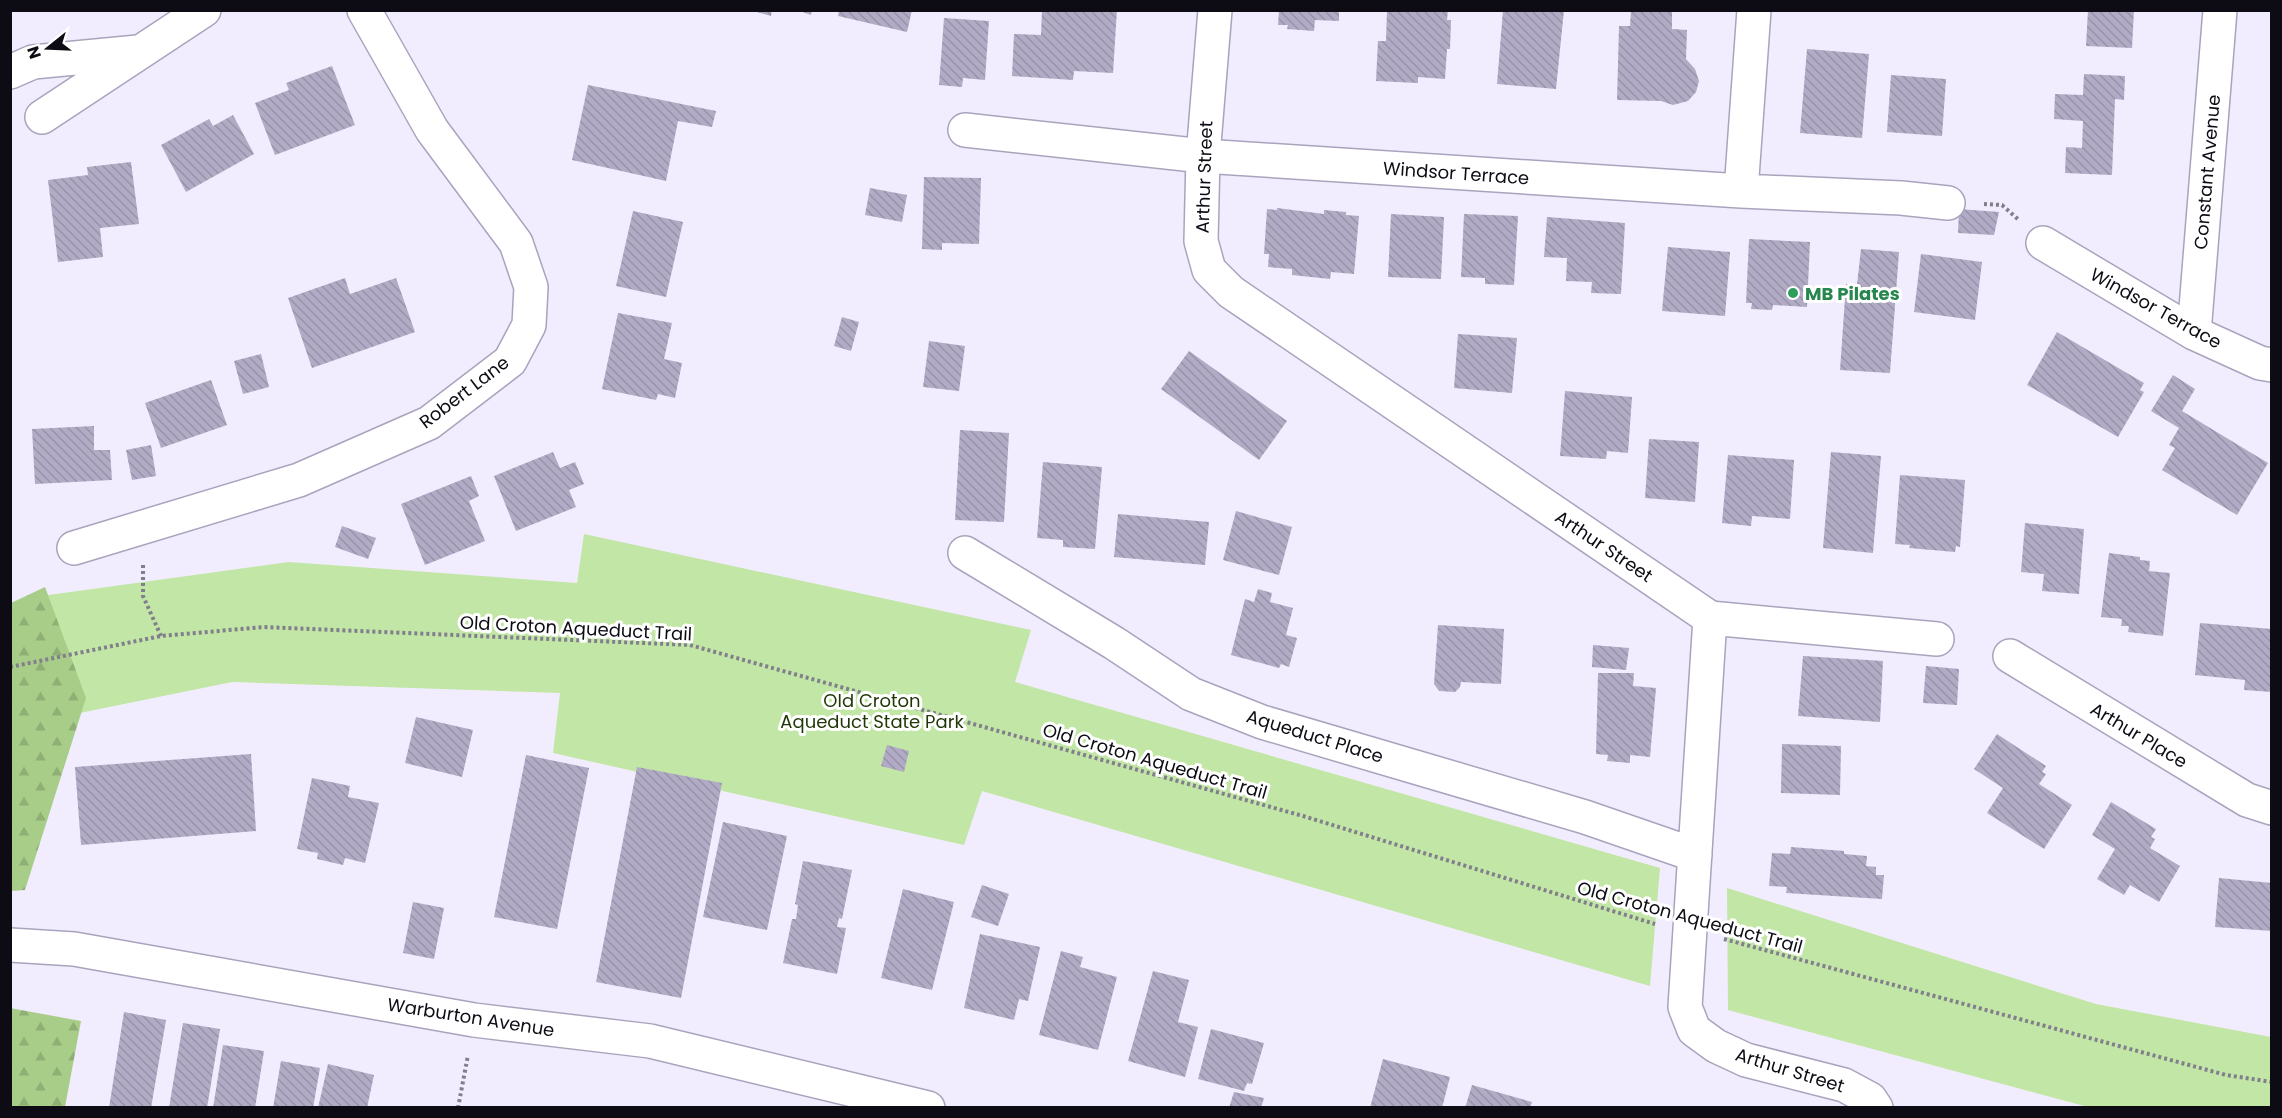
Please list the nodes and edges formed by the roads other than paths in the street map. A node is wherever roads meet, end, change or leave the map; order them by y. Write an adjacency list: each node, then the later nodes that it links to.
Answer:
1 (204, 10): 6 (street)
2 (364, 10): 16 (street, Robert Lane)
3 (1215, 10): 10 (street, Arthur Street)
4 (1754, 10): 11 (street)
5 (2220, 10): 14 (street, Constant Avenue)
6 (141, 51): 7 (street); 8 (street)
7 (10, 72)
8 (42, 117)
9 (965, 130): 10 (street, Windsor Terrace)
10 (1203, 156): 11 (street, Windsor Terrace); 18 (street, Arthur Street)
11 (1741, 192): 12 (street, Windsor Terrace)
12 (1948, 203)
13 (2043, 243): 14 (street, Windsor Terrace)
14 (2194, 333): 15 (street, Windsor Terrace)
15 (2271, 365)
16 (74, 548)
17 (965, 553): 22 (street, Aqueduct Place)
18 (1710, 618): 19 (street); 22 (street, Arthur Street)
19 (1937, 639)
20 (2010, 656): 21 (street, Arthur Place)
21 (2271, 808)
22 (1695, 855): 25 (street, Arthur Street)
23 (10, 945): 24 (street, Warburton Avenue)
24 (928, 1107)
25 (1876, 1107)

